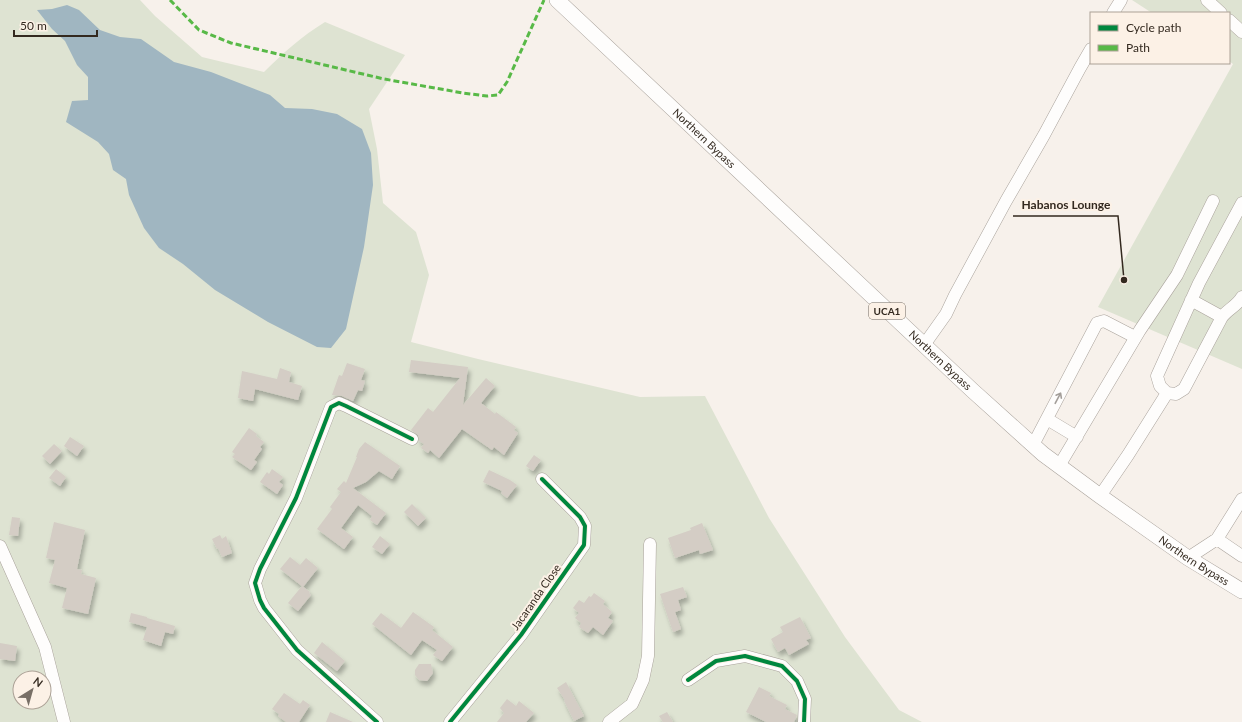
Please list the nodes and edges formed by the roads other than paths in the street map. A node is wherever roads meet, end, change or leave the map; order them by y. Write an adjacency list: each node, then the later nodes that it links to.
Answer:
1 (557, 0): 15 (main road, Northern Bypass / UCA1)
2 (1121, 0): 4 (street)
3 (1207, 0): 5 (street)
4 (1114, 12)
5 (1220, 12)
6 (1230, 21): 7 (street)
7 (1242, 32)
8 (1090, 51): 15 (street)
9 (1212, 201): 14 (street)
10 (1242, 203): 12 (street)
11 (1242, 297): 13 (street)
12 (1192, 300): 13 (street); 16 (street)
13 (1222, 317): 16 (street)
14 (1135, 337): 17 (street, one-way to 14); 18 (street)
15 (924, 345): 20 (main road, Northern Bypass / UCA1)
16 (1167, 393): 23 (street)
17 (1047, 419): 18 (street); 20 (street)
18 (1076, 436): 21 (street)
19 (412, 439): 33 (street)
20 (1033, 445): 21 (main road, Northern Bypass / UCA1)
21 (1059, 466): 23 (main road, Northern Bypass / UCA1)
22 (542, 478): 34 (street, Jacaranda Close)
23 (1100, 496): 29 (main road, Northern Bypass / UCA1)
24 (1242, 500): 25 (street)
25 (1217, 538): 28 (street); 29 (street)
26 (650, 544): 35 (street)
27 (0, 546): 32 (street)
28 (1242, 556)
29 (1188, 558): 30 (main road, Northern Bypass / UCA1)
30 (1242, 591)
31 (688, 680): 36 (street)
32 (64, 722)
33 (377, 722)
34 (450, 722)
35 (609, 722)
36 (804, 722)

